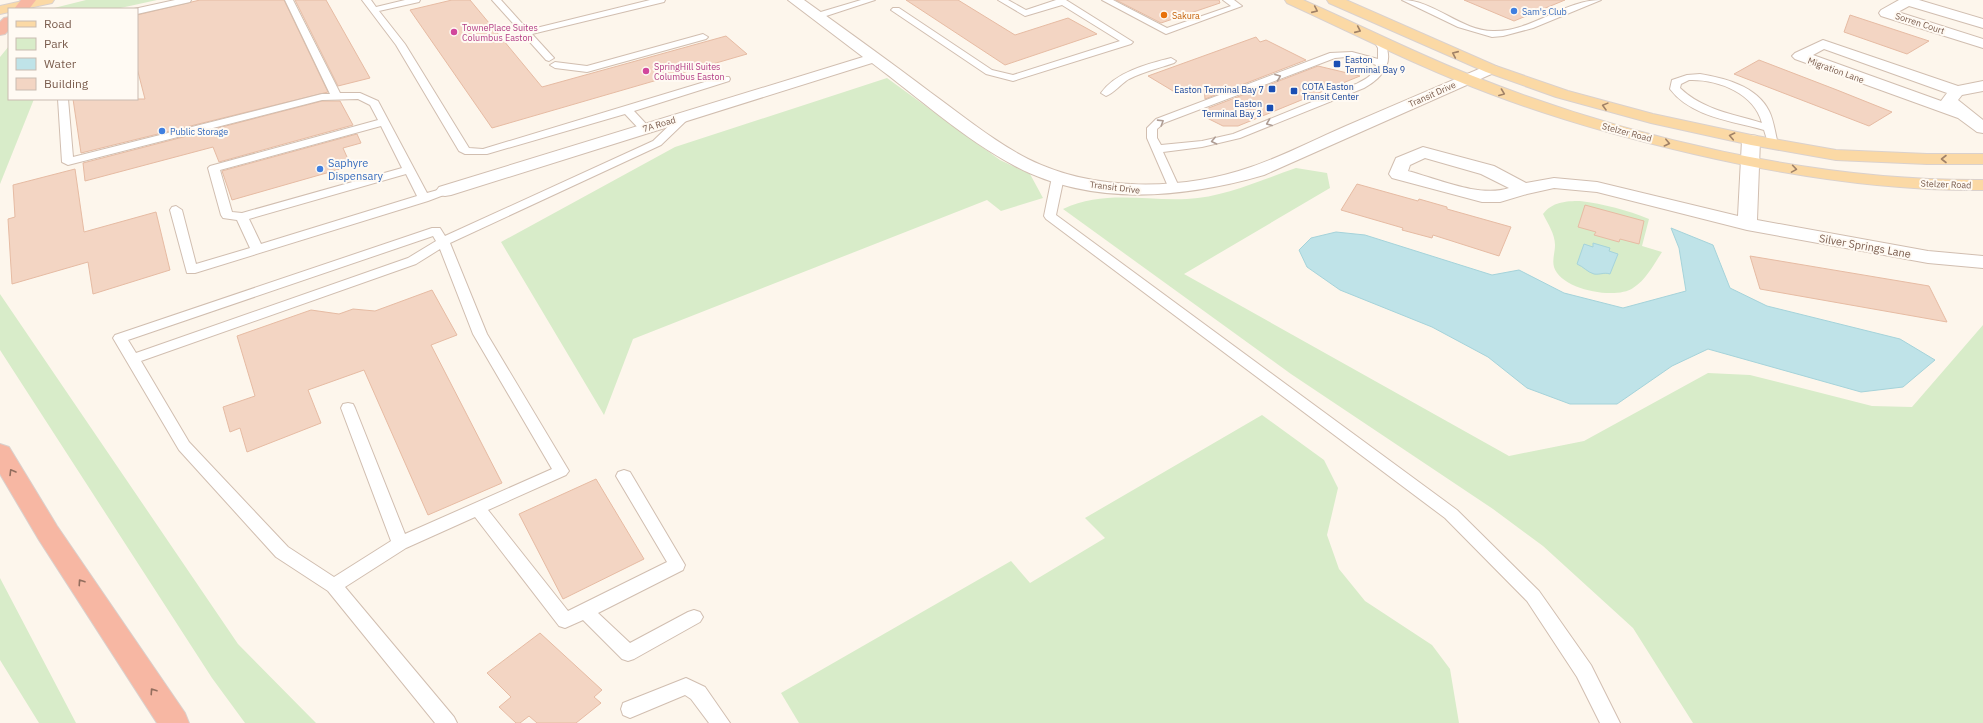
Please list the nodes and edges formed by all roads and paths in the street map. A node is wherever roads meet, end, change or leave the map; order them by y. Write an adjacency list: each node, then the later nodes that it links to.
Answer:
1 (47, 0): 18 (main road)
2 (187, 0): 21 (lane)
3 (289, 0): 39 (lane)
4 (416, 0): 17 (lane)
5 (496, 0): 26 (lane)
6 (661, 0): 26 (lane)
7 (795, 0): 22 (street, Transit Drive)
8 (871, 0): 22 (lane)
9 (1002, 0): 16 (lane)
10 (1106, 0): 11 (lane)
11 (1227, 0)
12 (1292, 0): 28 (main road, Stelzer Road, one-way to 28)
13 (1334, 0): 33 (main road, Stelzer Road, one-way to 13)
14 (1406, 0): 15 (lane)
15 (1597, 0)
16 (1061, 1): 20 (lane)
17 (370, 3): 41 (lane)
18 (25, 4): 19 (main road)
19 (8, 8)
20 (896, 10)
21 (138, 11)
22 (817, 16): 30 (street, Transit Drive)
23 (8, 23): 25 (highway)
24 (1983, 24): 29 (street, Sorren Court)
25 (0, 31)
26 (526, 33): 27 (lane)
27 (703, 38)
28 (1378, 39): 32 (lane); 35 (main road, Stelzer Road)
29 (1983, 44)
30 (874, 58): 43 (street, 7A Road); 54 (street, Transit Drive)
31 (1171, 61): 38 (lane)
32 (1382, 64): 50 (lane, one-way to 50); 50 (lane, one-way to 32)
33 (1491, 69): 35 (street, Transit Drive); 48 (main road, Stelzer Road, one-way to 33)
34 (726, 79): 41 (lane)
35 (1466, 79): 52 (main road, Stelzer Road, one-way to 52); 56 (street, Transit Drive)
36 (1983, 86): 37 (street)
37 (1957, 91): 42 (street, Migration Lane); 42 (street, Migration Lane)
38 (1106, 93)
39 (337, 96): 40 (lane); 44 (lane)
40 (63, 100)
41 (627, 110): 47 (lane)
42 (1964, 115): 46 (street, Migration Lane)
43 (682, 118): 47 (street, 7A Road); 63 (lane)
44 (384, 122): 53 (lane); 61 (lane)
45 (1768, 128): 45 (lane); 49 (lane)
46 (1983, 128)
47 (645, 129): 58 (street, 7A Road)
48 (1751, 140): 49 (main road, Stelzer Road); 52 (street)
49 (1773, 144): 51 (main road, Stelzer Road, one-way to 49)
50 (1157, 149): 56 (lane)
51 (1983, 159)
52 (1750, 162): 55 (main road, Stelzer Road, one-way to 55); 62 (street)
53 (409, 170): 59 (lane); 61 (lane)
54 (1058, 177): 56 (street, Transit Drive); 79 (lane)
55 (1983, 185)
56 (1174, 189)
57 (1523, 189): 57 (street, Silver Springs Lane); 62 (street, Silver Springs Lane)
58 (445, 191): 59 (lane)
59 (424, 199): 64 (lane)
60 (176, 210): 64 (lane)
61 (242, 218): 64 (lane)
62 (1747, 224): 65 (street, Silver Springs Lane)
63 (443, 242): 66 (lane); 66 (lane); 70 (lane)
64 (257, 250)
65 (1983, 262)
66 (132, 359): 72 (lane)
67 (348, 408): 71 (lane)
68 (0, 453): 76 (highway, one-way to 68)
69 (624, 476): 73 (lane)
70 (476, 508): 71 (lane); 73 (lane)
71 (400, 543): 72 (lane)
72 (334, 586): 77 (lane)
73 (585, 610): 74 (lane)
74 (694, 617)
75 (630, 709): 78 (lane)
76 (174, 723)
77 (447, 723)
78 (720, 723)
79 (1610, 723)

